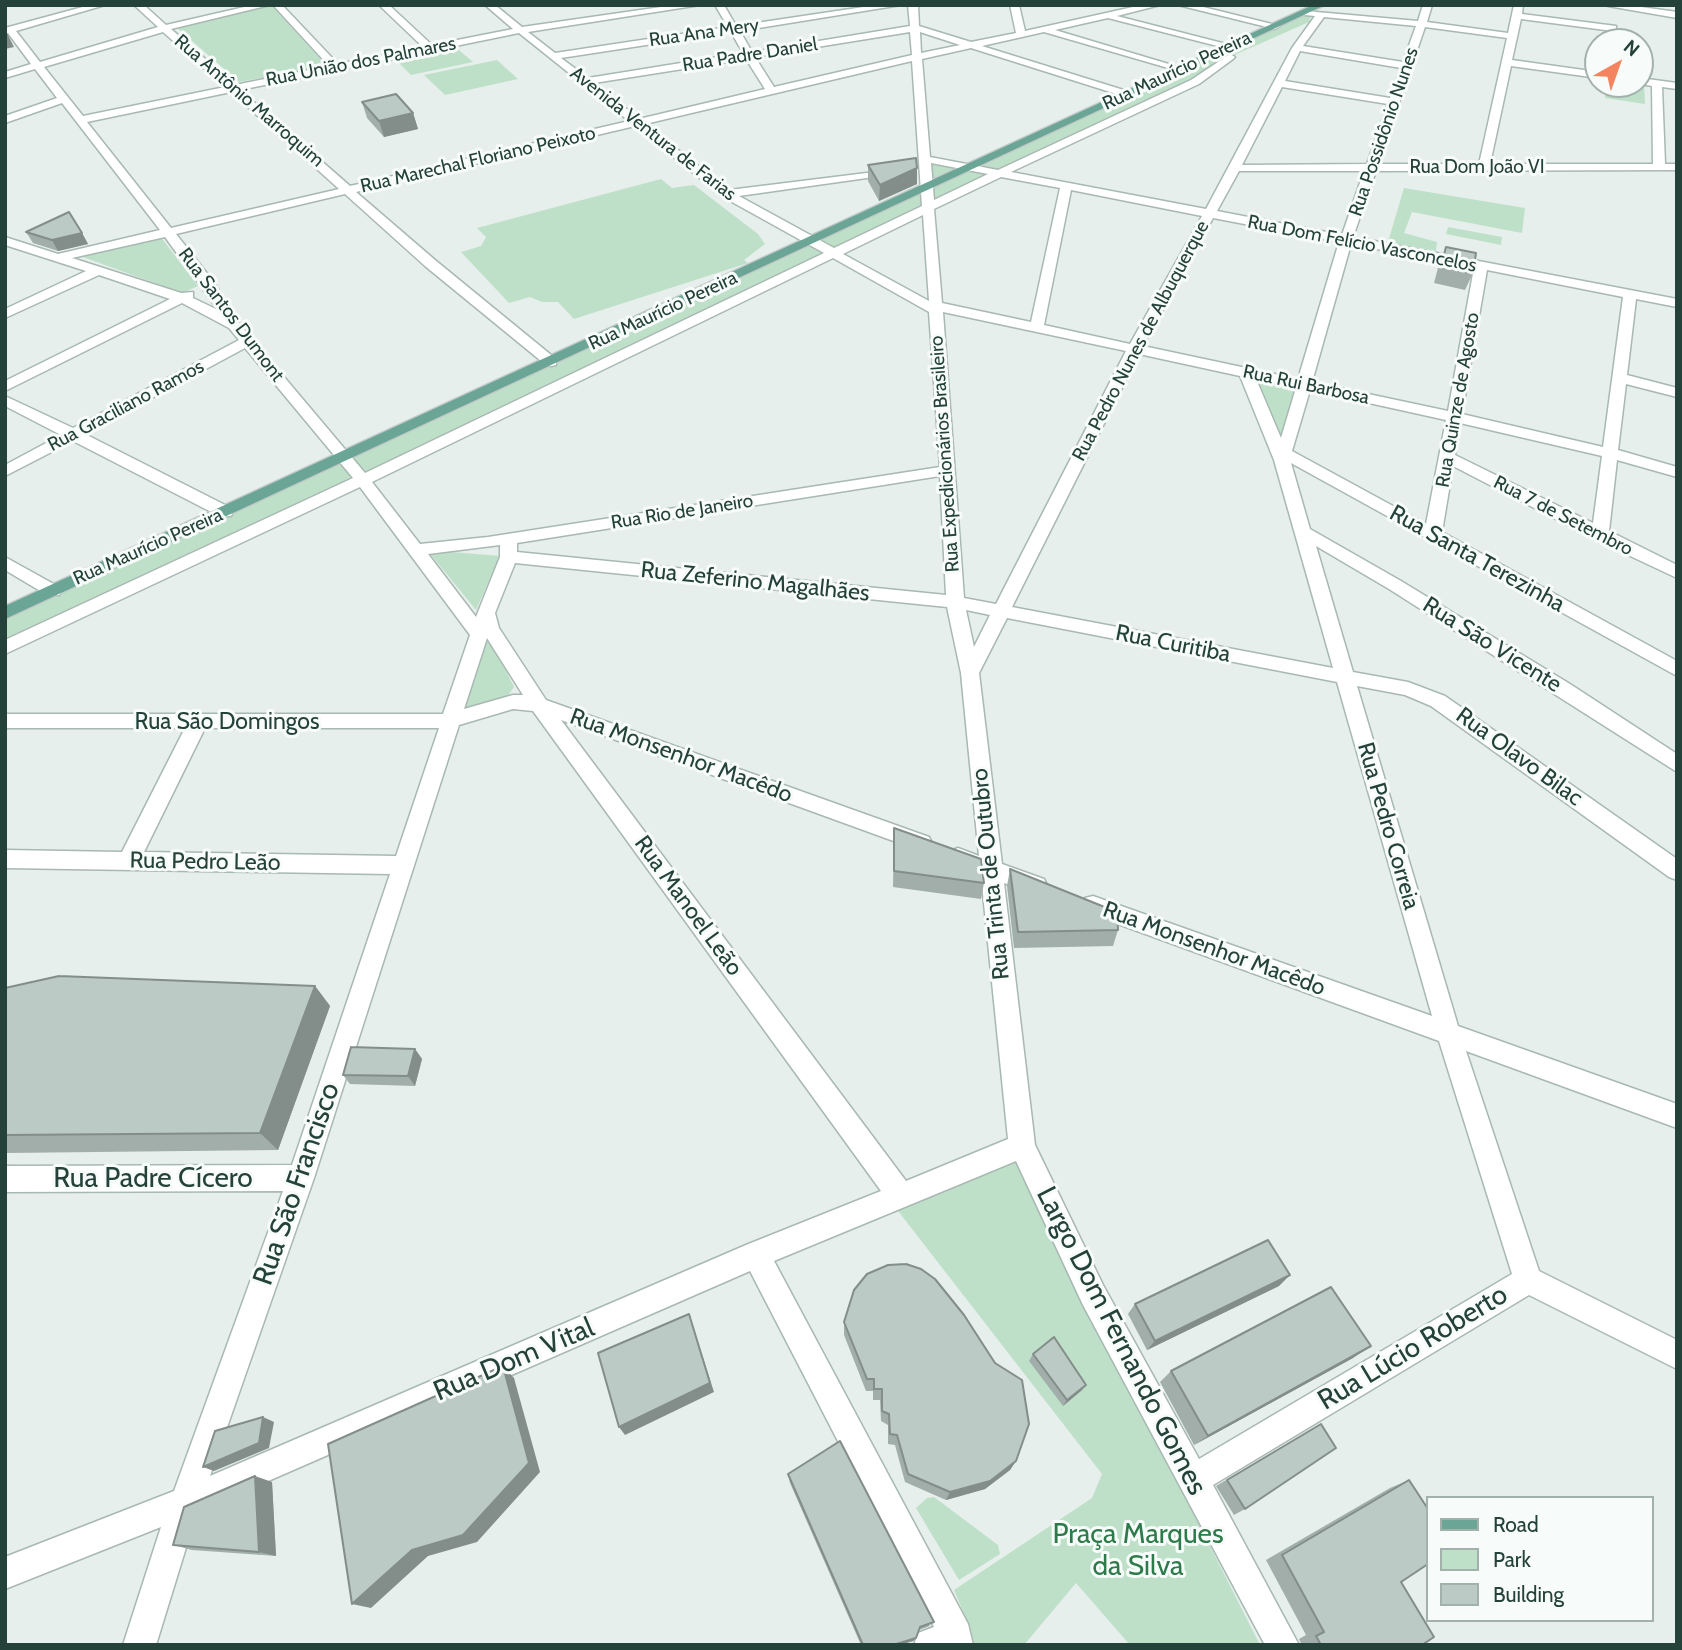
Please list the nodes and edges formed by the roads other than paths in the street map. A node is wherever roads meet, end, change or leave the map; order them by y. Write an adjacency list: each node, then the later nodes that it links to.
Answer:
1 (101, 5): 32 (street)
2 (138, 5): 25 (street, Rua Antônio Marroquim)
3 (266, 5): 25 (street)
4 (277, 5): 45 (street)
5 (383, 5): 36 (street)
6 (489, 5): 31 (street, Avenida Ventura de Farias)
7 (621, 5): 20 (street)
8 (696, 5): 20 (street, Rua União dos Palmares)
9 (719, 5): 29 (street)
10 (897, 5): 29 (street, Rua Ana Mery)
11 (913, 5): 26 (street, Rua Expedicionários Brasileiro)
12 (1014, 5): 33 (street)
13 (1095, 5): 22 (street)
14 (1156, 5): 22 (street, Rua Marechal Floriano Peixoto)
15 (1182, 5): 24 (street)
16 (1428, 5): 23 (street, Rua Possidônio Nunes)
17 (1613, 6): 21 (street); 28 (street)
18 (1321, 9): 23 (street); 24 (main road, Rua Maurício Pereira); 37 (street, Rua Pedro Nunes de Albuquerque)
19 (1518, 11): 27 (street); 34 (street)
20 (631, 14): 31 (street, Rua União dos Palmares)
21 (1677, 15)
22 (1102, 17): 30 (street, Rua Marechal Floriano Peixoto); 38 (street)
23 (1422, 24): 34 (street); 44 (street, Rua Possidônio Nunes)
24 (1275, 26): 38 (main road, Rua Maurício Pereira)
25 (165, 28): 43 (street); 54 (street, Rua Antônio Marroquim)
26 (916, 28): 35 (street); 39 (street, Rua Padre Daniel); 41 (street, Rua Expedicionários Brasileiro)
27 (1608, 28)
28 (1613, 28)
29 (732, 29): 39 (street); 40 (street, Rua Ana Mery)
30 (1043, 29): 33 (street, Rua Marechal Floriano Peixoto); 46 (street)
31 (520, 30): 36 (street, Rua União dos Palmares); 40 (street, Avenida Ventura de Farias)
32 (7, 31): 43 (street, Rua Santos Dumont)
33 (1021, 34): 35 (street, Rua Marechal Floriano Peixoto)
34 (1511, 36): 42 (street)
35 (972, 45): 41 (street, Rua Marechal Floriano Peixoto); 56 (street)
36 (430, 48): 45 (street, Rua União dos Palmares)
37 (1297, 48): 44 (street); 50 (street, Rua Pedro Nunes de Albuquerque)
38 (1230, 52): 46 (main road, Rua Maurício Pereira); 62 (street, Rua Maurício Pereira)
39 (748, 55): 49 (street, Rua Padre Daniel); 55 (street)
40 (552, 56): 49 (street, Avenida Ventura de Farias)
41 (917, 57): 55 (street, Rua Marechal Floriano Peixoto); 64 (street, Rua Expedicionários Brasileiro)
42 (1507, 62): 47 (street); 65 (street)
43 (39, 65): 48 (street); 57 (street, Rua Santos Dumont)
44 (1407, 66): 58 (street, Rua Possidônio Nunes)
45 (335, 67): 54 (street, Rua União dos Palmares)
46 (1178, 70): 56 (main road, Rua Maurício Pereira)
47 (1584, 73)
48 (5, 75)
49 (584, 82): 61 (street, Avenida Ventura de Farias)
50 (1278, 83): 58 (street); 70 (street, Rua Pedro Nunes de Albuquerque)
51 (1654, 83): 52 (street)
52 (1657, 83): 53 (street); 67 (street)
53 (1677, 86)
54 (233, 88): 60 (street, Rua União dos Palmares); 74 (street, Rua Antônio Marroquim)
55 (771, 91): 61 (street, Rua Marechal Floriano Peixoto)
56 (1126, 94): 69 (main road, Rua Maurício Pereira)
57 (64, 99): 59 (street); 60 (street, Rua Santos Dumont)
58 (1395, 102): 66 (street, Rua Possidônio Nunes)
59 (5, 120)
60 (79, 120): 78 (street, Rua Santos Dumont)
61 (635, 124): 74 (street, Rua Marechal Floriano Peixoto); 75 (street, Avenida Ventura de Farias)
62 (1081, 135): 63 (street); 71 (street, Rua Maurício Pereira)
63 (1075, 150)
64 (925, 163): 69 (street, Rua Dom Felício Vasconcelos); 73 (street, Rua Expedicionários Brasileiro); 75 (street, Rua Dom Felício Vasconcelos)
65 (1484, 166): 66 (street, Rua Dom João VI); 67 (street, Rua Dom João VI)
66 (1373, 167): 70 (street, Rua Dom João VI); 79 (street, Rua Possidônio Nunes)
67 (1659, 167): 68 (street, Rua Dom João VI)
68 (1677, 167)
69 (968, 168): 71 (street, Rua Dom Felício Vasconcelos); 73 (main road, Rua Maurício Pereira)
70 (1235, 168): 77 (street, Rua Pedro Nunes de Albuquerque)
71 (998, 174): 72 (street, Rua Dom Felício Vasconcelos); 76 (street, Rua Maurício Pereira)
72 (1066, 187): 77 (street, Rua Dom Felício Vasconcelos); 94 (street)
73 (926, 188): 76 (street, Rua Expedicionários Brasileiro); 81 (main road, Rua Maurício Pereira)
74 (350, 190): 78 (street, Rua Marechal Floriano Peixoto); 97 (street, Rua Antônio Marroquim)
75 (727, 194): 81 (street, Avenida Ventura de Farias)
76 (929, 207): 82 (street, Rua Maurício Pereira); 87 (street, Rua Expedicionários Brasileiro)
77 (1209, 215): 79 (street, Rua Dom Felício Vasconcelos); 96 (street, Rua Pedro Nunes de Albuquerque)
78 (168, 232): 83 (street, Rua Marechal Floriano Peixoto); 86 (street, Rua Santos Dumont)
79 (1346, 240): 84 (street, Rua Dom Felício Vasconcelos); 100 (street, Rua Possidônio Nunes)
80 (5, 242): 83 (street)
81 (811, 242): 82 (street, Avenida Ventura de Farias); 97 (main road, Rua Maurício Pereira)
82 (834, 254): 88 (street, Avenida Ventura de Farias); 113 (street, Rua Maurício Pereira)
83 (58, 258): 85 (street)
84 (1481, 266): 89 (street, Rua Dom Felício Vasconcelos); 104 (street, Rua Quinze de Agosto)
85 (98, 271): 90 (street); 93 (street)
86 (208, 284): 90 (street); 95 (street, Rua Santos Dumont)
87 (934, 289): 88 (street); 92 (street, Rua Expedicionários Brasileiro)
88 (900, 290): 92 (street, Avenida Ventura de Farias)
89 (1630, 295): 91 (street, Rua Dom Felício Vasconcelos); 99 (street)
90 (182, 298): 95 (street); 101 (street)
91 (1677, 303)
92 (935, 308): 94 (street, Rua Rui Barbosa); 110 (street, Rua Expedicionários Brasileiro)
93 (5, 314)
94 (1037, 327): 96 (street, Rua Rui Barbosa)
95 (242, 335): 105 (street, Rua Graciliano Ramos); 108 (street, Rua Santos Dumont)
96 (1134, 349): 98 (street, Rua Rui Barbosa); 124 (street, Rua Pedro Nunes de Albuquerque)
97 (551, 362): 108 (main road, Rua Maurício Pereira)
98 (1246, 372): 100 (street, Rua Rui Barbosa); 107 (street, Rua Pedro Correia)
99 (1621, 378): 102 (street); 106 (street)
100 (1302, 385): 104 (street, Rua Rui Barbosa); 107 (street, Rua Possidônio Nunes)
101 (5, 387)
102 (1677, 393)
103 (5, 400): 105 (street)
104 (1454, 417): 106 (street, Rua Rui Barbosa); 109 (street, Rua Quinze de Agosto)
105 (74, 435): 111 (street, Rua Graciliano Ramos); 114 (street)
106 (1610, 453): 112 (street, Rua Rui Barbosa); 117 (street)
107 (1280, 454): 115 (street, Rua Pedro Correia); 116 (street, Rua Santa Terezinha)
108 (345, 457): 113 (street, Rua Santos Dumont); 114 (main road, Rua Maurício Pereira)
109 (1448, 458): 116 (street, Rua Quinze de Agosto); 117 (street, Rua 7 de Setembro)
110 (948, 470): 118 (street, Rua Rio de Janeiro); 123 (street, Rua Expedicionários Brasileiro)
111 (5, 471)
112 (1677, 471)
113 (363, 480): 119 (street, Rua Santos Dumont); 127 (street, Rua Maurício Pereira)
114 (225, 513): 122 (main road, Rua Maurício Pereira)
115 (1303, 532): 130 (street, Rua Pedro Correia); 136 (street, Rua São Vicente)
116 (1433, 534): 128 (street, Rua Santa Terezinha)
117 (1600, 535): 121 (street, Rua 7 de Setembro)
118 (508, 548): 119 (street, Rua Rio de Janeiro); 123 (street, Rua Zeferino Magalhães); 126 (street, Rua São Francisco)
119 (416, 550): 126 (street, Rua Santos Dumont)
120 (5, 562): 122 (street)
121 (1677, 572)
122 (52, 591): 125 (main road, Rua Maurício Pereira)
123 (955, 602): 124 (street, Rua Zeferino Magalhães); 129 (street, Rua Trinta de Outubro)
124 (1002, 610): 129 (street, Rua Pedro Nunes de Albuquerque); 130 (street, Rua Curitiba)
125 (5, 613)
126 (482, 623): 132 (street, Rua Manoel Leão); 134 (street, Rua São Francisco)
127 (5, 648)
128 (1677, 669)
129 (970, 674): 140 (street, Rua Trinta de Outubro)
130 (1345, 678): 141 (street, Rua Olavo Bilac); 142 (street, Rua Pedro Correia)
131 (513, 702): 132 (street, Rua Monsenhor Macêdo); 134 (street, Rua São Domingos)
132 (539, 705): 140 (street, Rua Monsenhor Macêdo); 147 (street, Rua Manoel Leão)
133 (5, 721): 135 (street, Rua São Domingos)
134 (449, 721): 135 (street, Rua São Domingos); 139 (street, Rua São Francisco)
135 (198, 722): 138 (street)
136 (1677, 764)
137 (5, 859): 138 (street, Rua Pedro Leão)
138 (129, 860): 139 (street, Rua Pedro Leão)
139 (404, 865): 145 (street, Rua São Francisco)
140 (990, 868): 142 (street, Rua Monsenhor Macêdo); 144 (street, Rua Trinta de Outubro)
141 (1677, 871)
142 (1448, 1032): 143 (street, Rua Monsenhor Macêdo); 149 (street, Rua Pedro Correia)
143 (1677, 1116)
144 (1022, 1146): 147 (street, Rua Dom Vital); 151 (street, Largo Dom Fernando Gomes)
145 (301, 1178): 146 (street, Rua Padre Cícero); 152 (street, Rua São Francisco)
146 (5, 1179)
147 (900, 1194): 148 (street, Rua Dom Vital)
148 (756, 1255): 152 (street, Rua Dom Vital); 154 (street)
149 (1528, 1280): 150 (street, Rua Lúcio Roberto); 151 (street, Rua Lúcio Roberto)
150 (1677, 1355)
151 (1192, 1480): 156 (street, Largo Dom Fernando Gomes)
152 (185, 1502): 153 (street, Rua Dom Vital); 155 (street, Rua São Francisco)
153 (5, 1573)
154 (947, 1642)
155 (139, 1645)
156 (1283, 1645)

